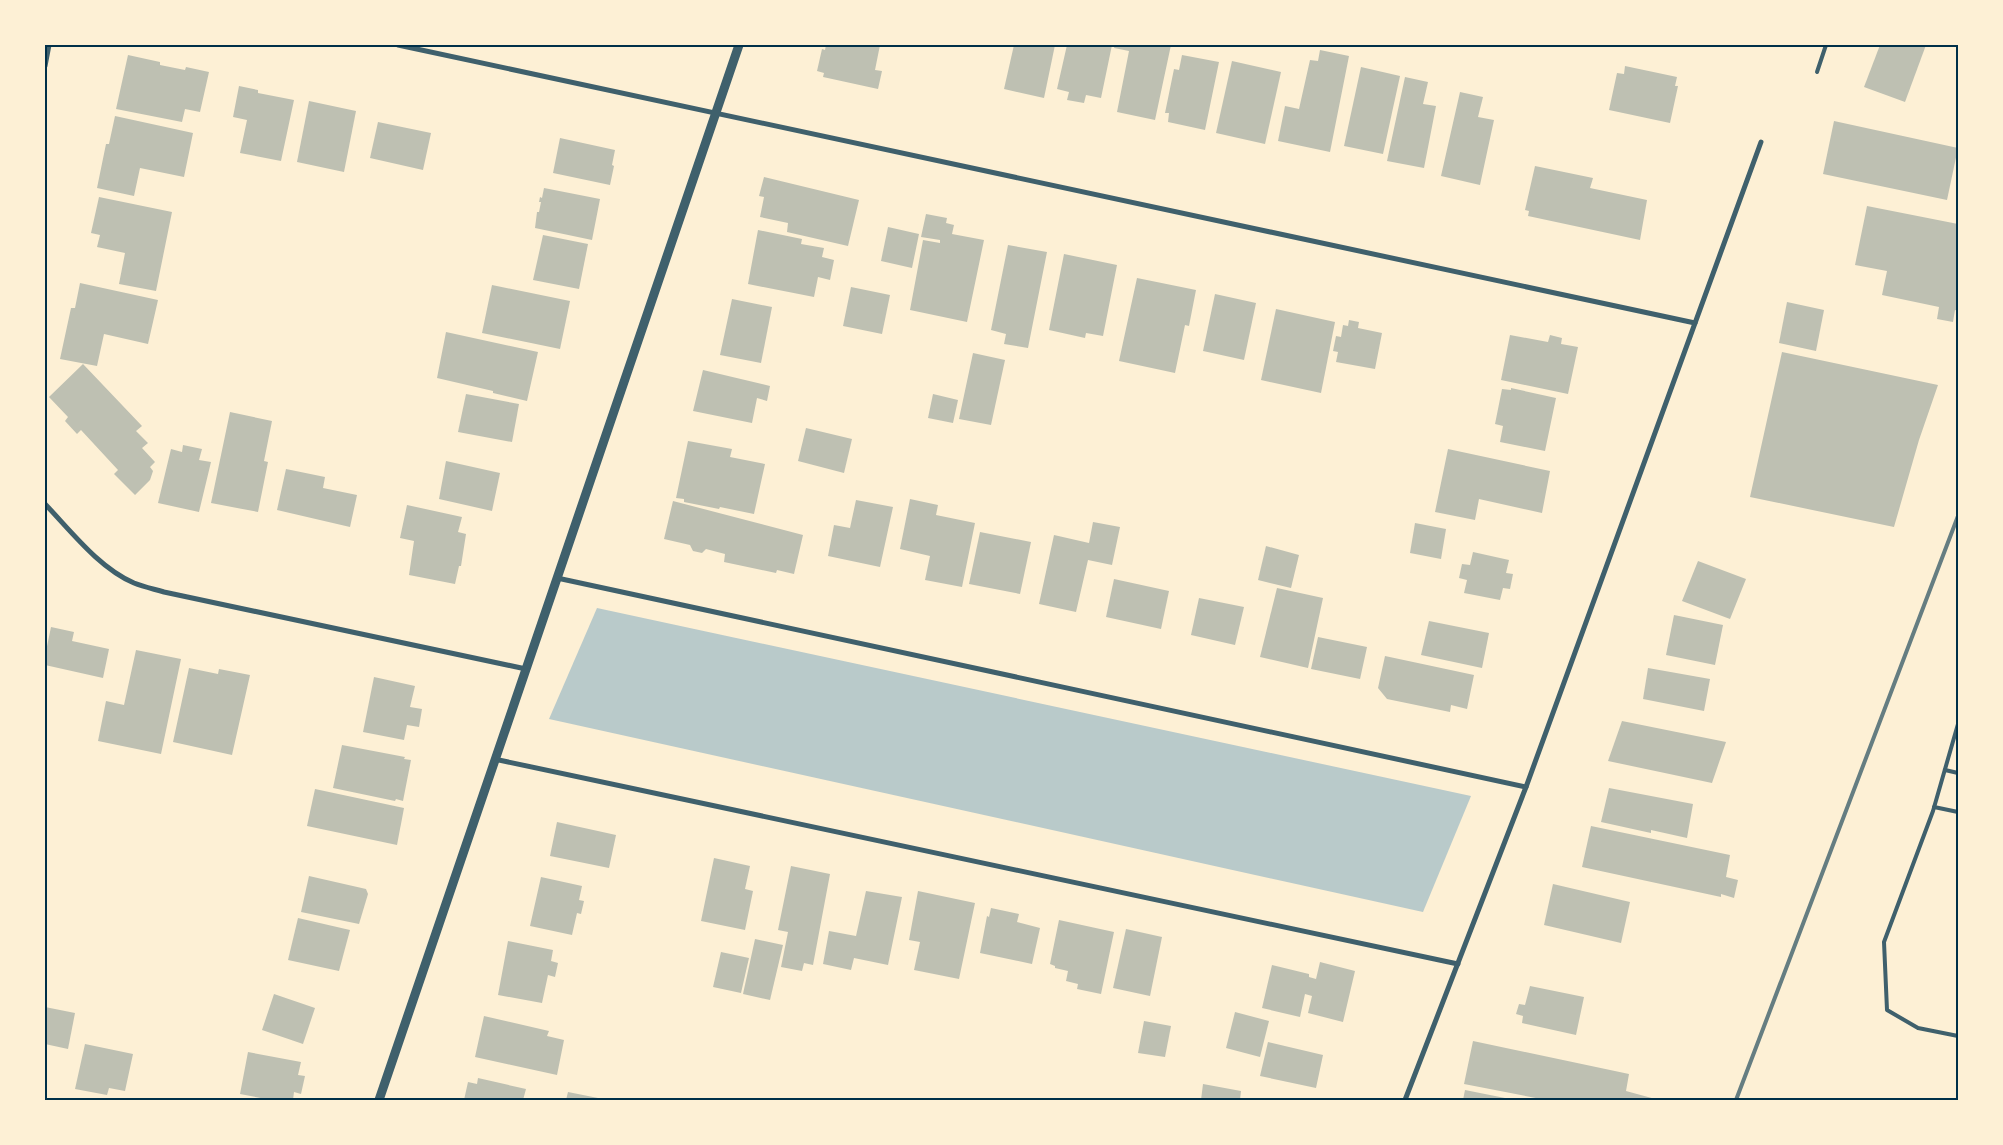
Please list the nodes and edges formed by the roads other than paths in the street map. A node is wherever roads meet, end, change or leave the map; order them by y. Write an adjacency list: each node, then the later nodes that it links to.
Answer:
1 (50, 45): 5 (street)
2 (398, 45): 7 (street)
3 (739, 45): 7 (street)
4 (1826, 45): 6 (lane)
5 (45, 66)
6 (1816, 72)
7 (716, 114): 9 (street); 11 (street)
8 (1761, 142): 9 (street)
9 (1695, 323): 17 (street)
10 (45, 504): 12 (street)
11 (557, 578): 12 (street); 17 (street)
12 (526, 669): 14 (street)
13 (1958, 724): 15 (lane)
14 (494, 759): 20 (street); 22 (street)
15 (1945, 770): 16 (lane); 18 (lane)
16 (1958, 773)
17 (1526, 787): 20 (street)
18 (1934, 806): 19 (lane); 21 (lane)
19 (1958, 812)
20 (1458, 964): 23 (street)
21 (1958, 1036)
22 (379, 1100)
23 (1405, 1100)

